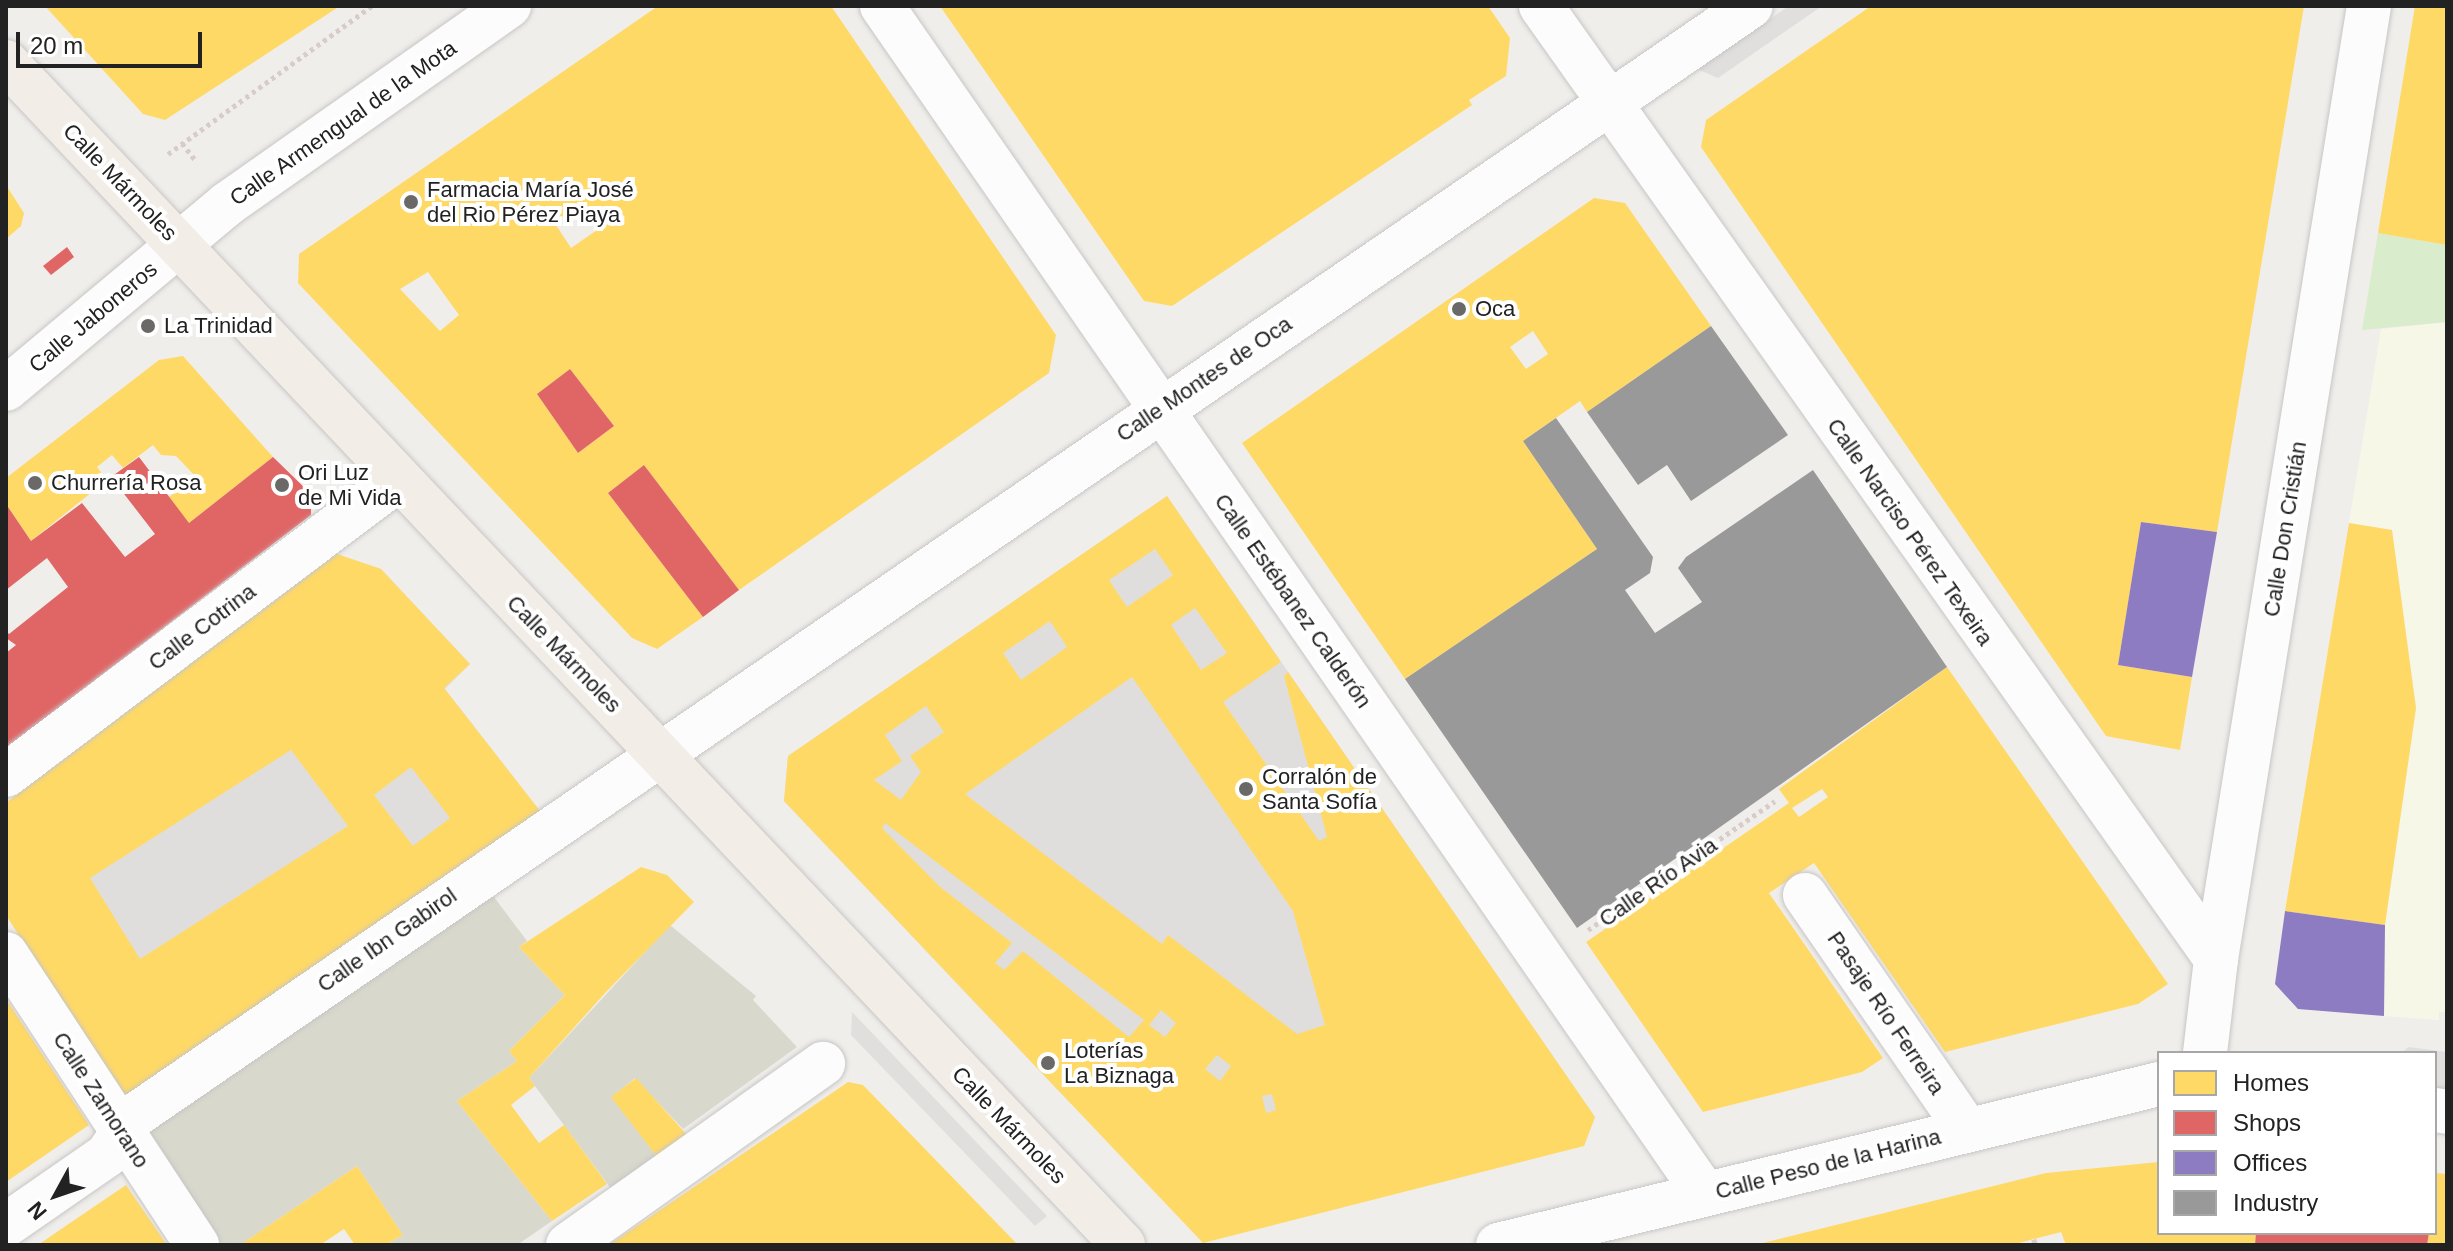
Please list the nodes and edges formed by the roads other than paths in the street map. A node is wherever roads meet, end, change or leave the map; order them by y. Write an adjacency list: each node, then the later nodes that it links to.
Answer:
1 (509, 6): 8 (street, Calle Armengual de la Mota)
2 (882, 6): 10 (street, Calle Estébanez Calderón)
3 (1541, 6): 7 (street, Calle Narciso Pérez Texeira)
4 (1751, 6): 7 (street, Calle Montes de Oca)
5 (2369, 6): 16 (street, Calle Don Cristián)
6 (6, 62): 8 (main road, Calle Mármoles)
7 (1607, 104): 10 (street, Calle Montes de Oca); 16 (street, Calle Narciso Pérez Texeira)
8 (180, 244): 9 (street, Calle Jaboneros); 11 (main road, Calle Mármoles)
9 (6, 389)
10 (1159, 408): 12 (street, Calle Montes de Oca); 22 (street, Calle Estébanez Calderón)
11 (398, 480): 12 (main road, Calle Mármoles); 13 (street, Calle Cotrina)
12 (658, 752): 21 (street, Calle Ibn Gabirol); 26 (main road, Calle Mármoles)
13 (6, 775)
14 (1805, 895): 20 (street, Pasaje Río Ferreira)
15 (6, 954): 21 (street, Calle Zamorano)
16 (2216, 959): 17 (street, Calle Don Cristián)
17 (2205, 1051)
18 (823, 1064): 25 (street)
19 (2157, 1084): 20 (street, Calle Peso de la Harina)
20 (1967, 1130): 22 (street, Calle Peso de la Harina)
21 (122, 1132): 23 (street, Calle Ibn Gabirol); 24 (street, Calle Zamorano)
22 (1705, 1194): 27 (street, Calle Peso de la Harina)
23 (6, 1225)
24 (197, 1245)
25 (568, 1245)
26 (1123, 1245)
27 (1498, 1245)

